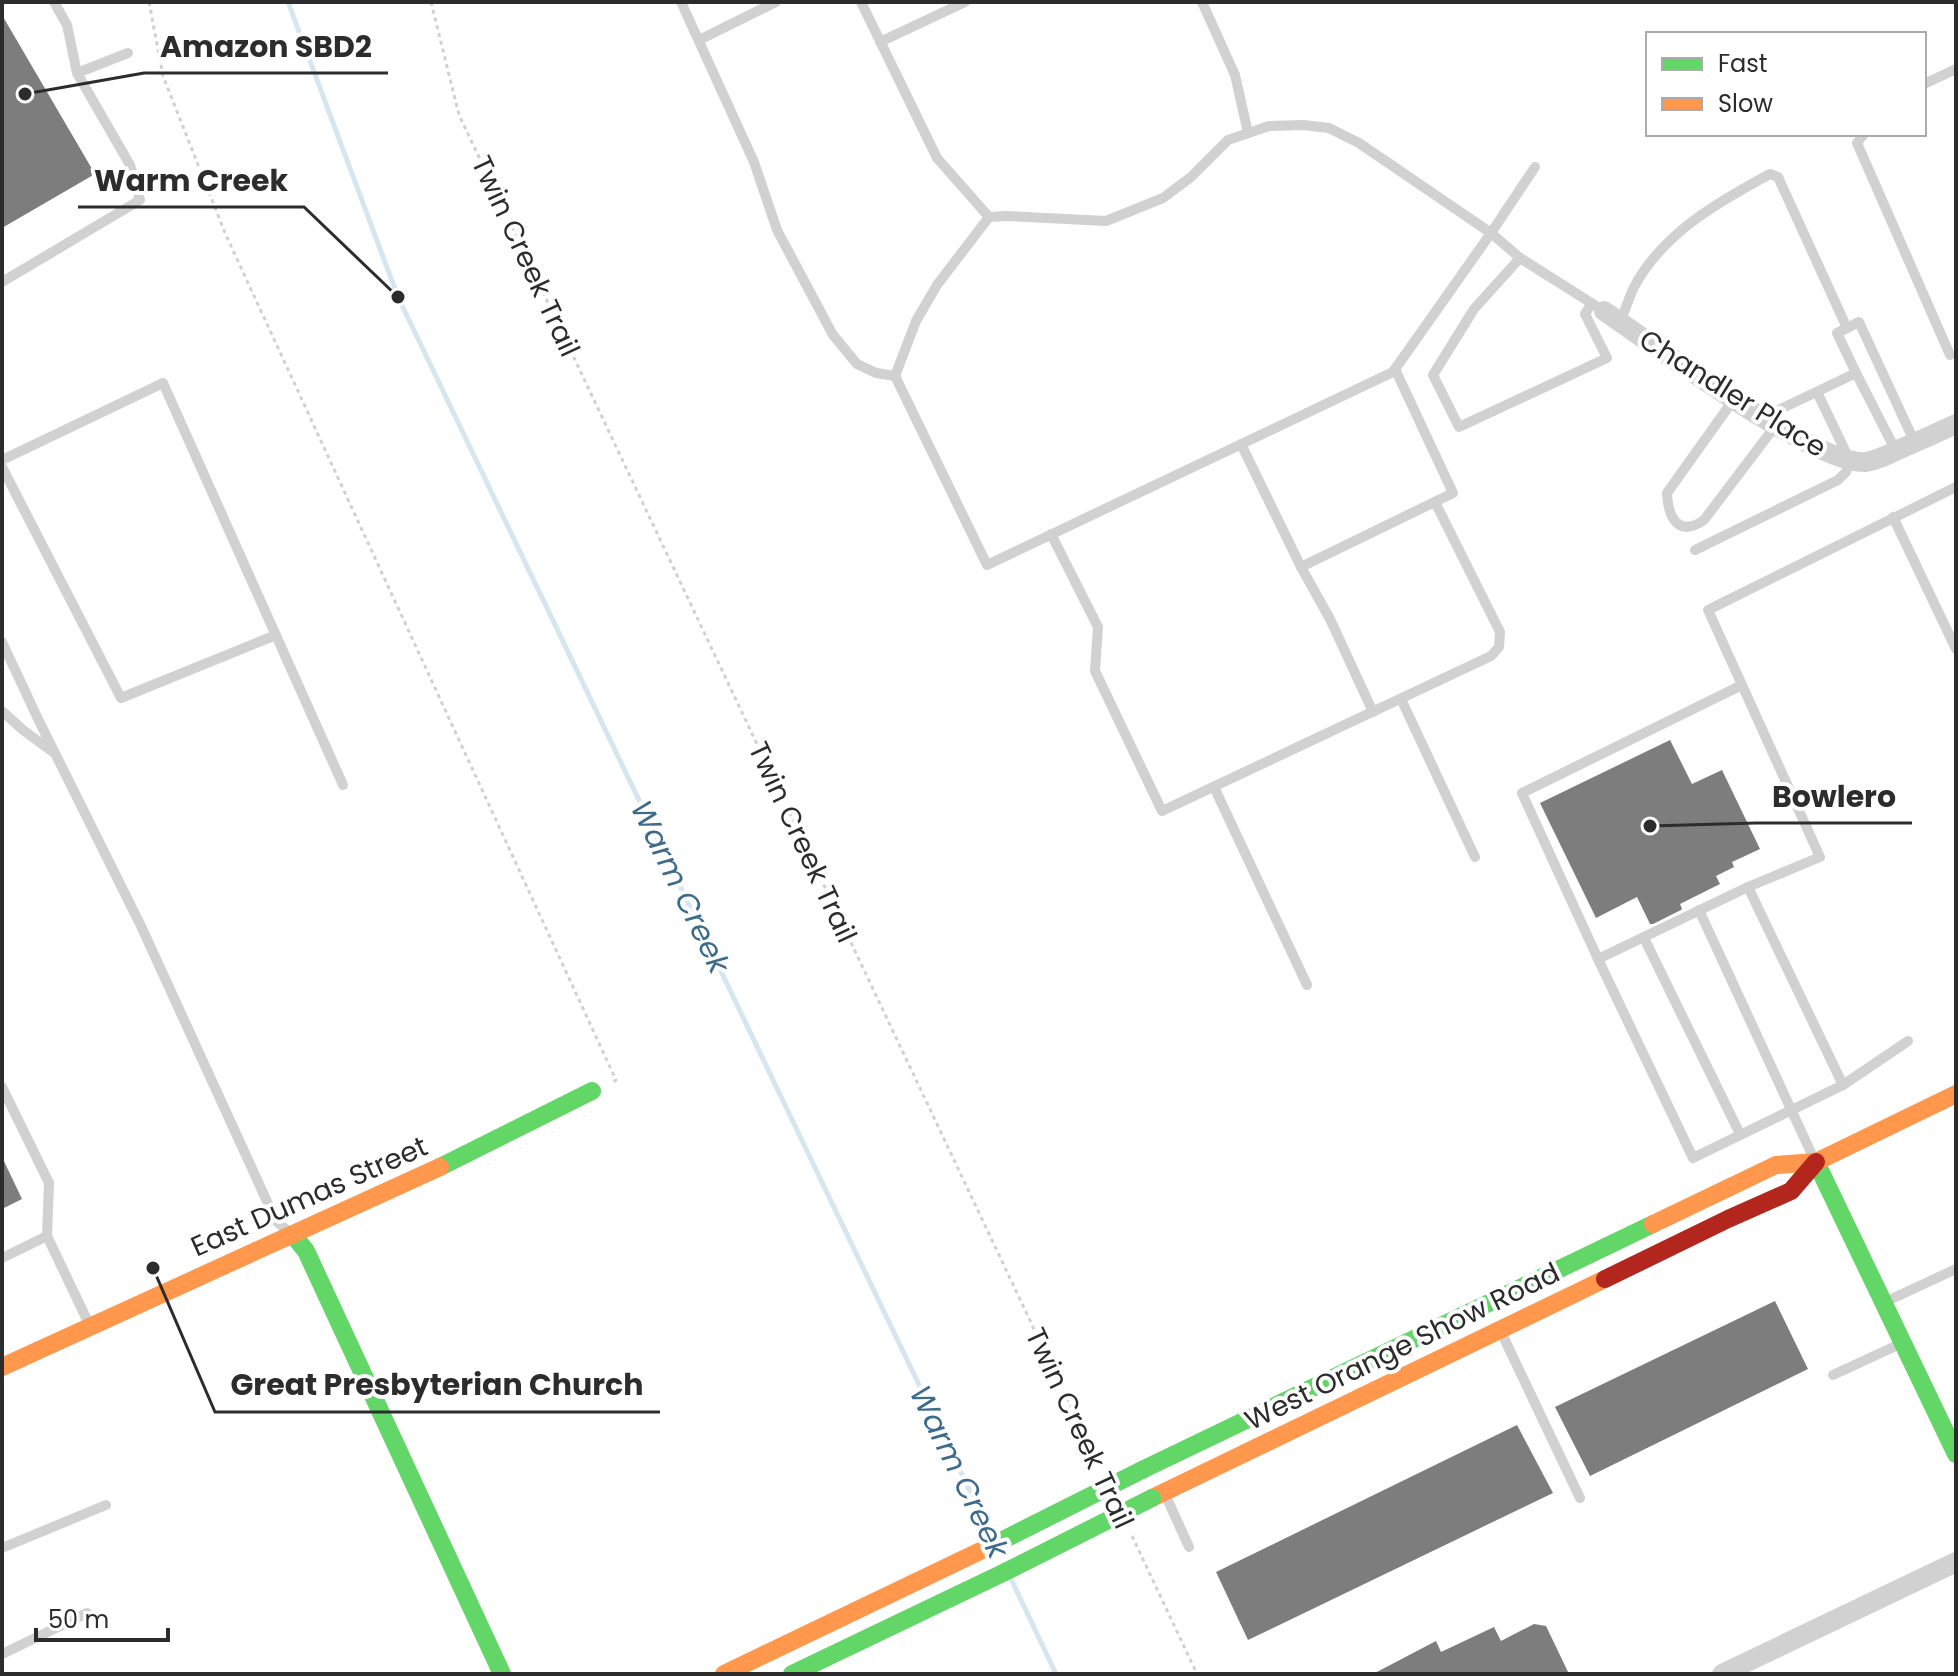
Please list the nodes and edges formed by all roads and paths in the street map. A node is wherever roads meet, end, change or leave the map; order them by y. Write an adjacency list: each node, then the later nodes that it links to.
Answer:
1 (54, 2): 13 (lane)
2 (149, 2): 63 (path)
3 (431, 2): 80 (path, Twin Creek Trail)
4 (681, 2): 9 (lane)
5 (776, 2): 9 (lane)
6 (861, 2): 10 (lane)
7 (965, 2): 10 (lane)
8 (1202, 2): 15 (lane)
9 (699, 40): 28 (lane)
10 (880, 42): 18 (lane)
11 (128, 53): 13 (lane)
12 (1956, 69): 14 (lane)
13 (77, 73): 21 (lane)
14 (1926, 83)
15 (1248, 133): 18 (lane); 19 (lane)
16 (1862, 136): 24 (lane)
17 (1535, 167): 19 (lane)
18 (989, 217): 28 (lane)
19 (1491, 233): 20 (lane); 26 (lane)
20 (1520, 258): 22 (lane); 22 (lane)
21 (2, 282)
22 (1605, 312): 23 (lane); 30 (street, Chandler Place)
23 (1847, 328): 27 (lane); 34 (lane)
24 (1953, 354): 25 (lane)
25 (1956, 368)
26 (1395, 369): 33 (lane); 39 (lane)
27 (1856, 373): 29 (lane); 34 (lane)
28 (895, 376): 41 (lane)
29 (1817, 392): 31 (lane); 36 (lane)
30 (1734, 399): 31 (street, Chandler Place); 31 (lane)
31 (1770, 421): 36 (street, Chandler Place)
32 (1956, 424): 34 (street, Chandler Place)
33 (1241, 444): 41 (lane); 43 (lane)
34 (1906, 447): 36 (street, Chandler Place)
35 (2, 460): 44 (lane)
36 (1850, 461): 42 (lane)
37 (2, 467): 44 (lane)
38 (1956, 487): 40 (lane)
39 (1435, 502): 43 (lane); 48 (lane)
40 (1893, 517): 46 (lane); 47 (lane)
41 (1051, 534): 53 (lane)
42 (1695, 550)
43 (1301, 567): 50 (lane)
44 (276, 635): 52 (lane)
45 (2, 642): 51 (lane)
46 (1956, 649)
47 (1742, 685): 55 (lane); 58 (lane)
48 (1401, 699): 50 (lane); 54 (lane)
49 (2, 711): 51 (lane)
50 (1373, 712): 53 (lane)
51 (55, 753): 68 (lane)
52 (343, 785)
53 (1214, 787): 59 (lane)
54 (1475, 857)
55 (1748, 887): 56 (lane); 61 (lane)
56 (1699, 910): 57 (lane); 65 (lane)
57 (1644, 938): 58 (lane); 66 (lane)
58 (1598, 959): 66 (lane)
59 (1307, 985)
60 (1908, 1041): 61 (lane)
61 (1843, 1085): 65 (lane)
62 (2, 1087): 69 (lane)
63 (592, 1091): 68 (main road, East Dumas Street)
64 (1956, 1094): 67 (main road, West Orange Show Road)
65 (1792, 1110): 66 (lane); 67 (lane)
66 (1740, 1134)
67 (1816, 1162): 72 (main road); 73 (main road, West Orange Show Road); 75 (main road, West Orange Show Road)
68 (293, 1235): 74 (main road, East Dumas Street); 90 (main road)
69 (47, 1236): 70 (lane); 74 (lane)
70 (2, 1258)
71 (1956, 1269): 72 (lane)
72 (1884, 1303): 76 (main road)
73 (1487, 1304): 75 (lane); 91 (main road, West Orange Show Road, bridge)
74 (90, 1326): 77 (main road, East Dumas Street)
75 (1500, 1330): 81 (main road, West Orange Show Road); 82 (lane)
76 (1902, 1342): 78 (lane); 79 (main road)
77 (2, 1367)
78 (1833, 1375)
79 (1956, 1454)
80 (1101, 1472)
81 (1158, 1495): 85 (lane); 92 (main road, West Orange Show Road, bridge)
82 (1580, 1498)
83 (106, 1505): 86 (lane)
84 (1129, 1530): 93 (path, Twin Creek Trail)
85 (1189, 1547)
86 (2, 1548)
87 (1956, 1562): 94 (street)
88 (87, 1613): 89 (lane)
89 (2, 1654)
90 (502, 1674)
91 (724, 1674)
92 (792, 1674)
93 (1197, 1674)
94 (1722, 1674)

